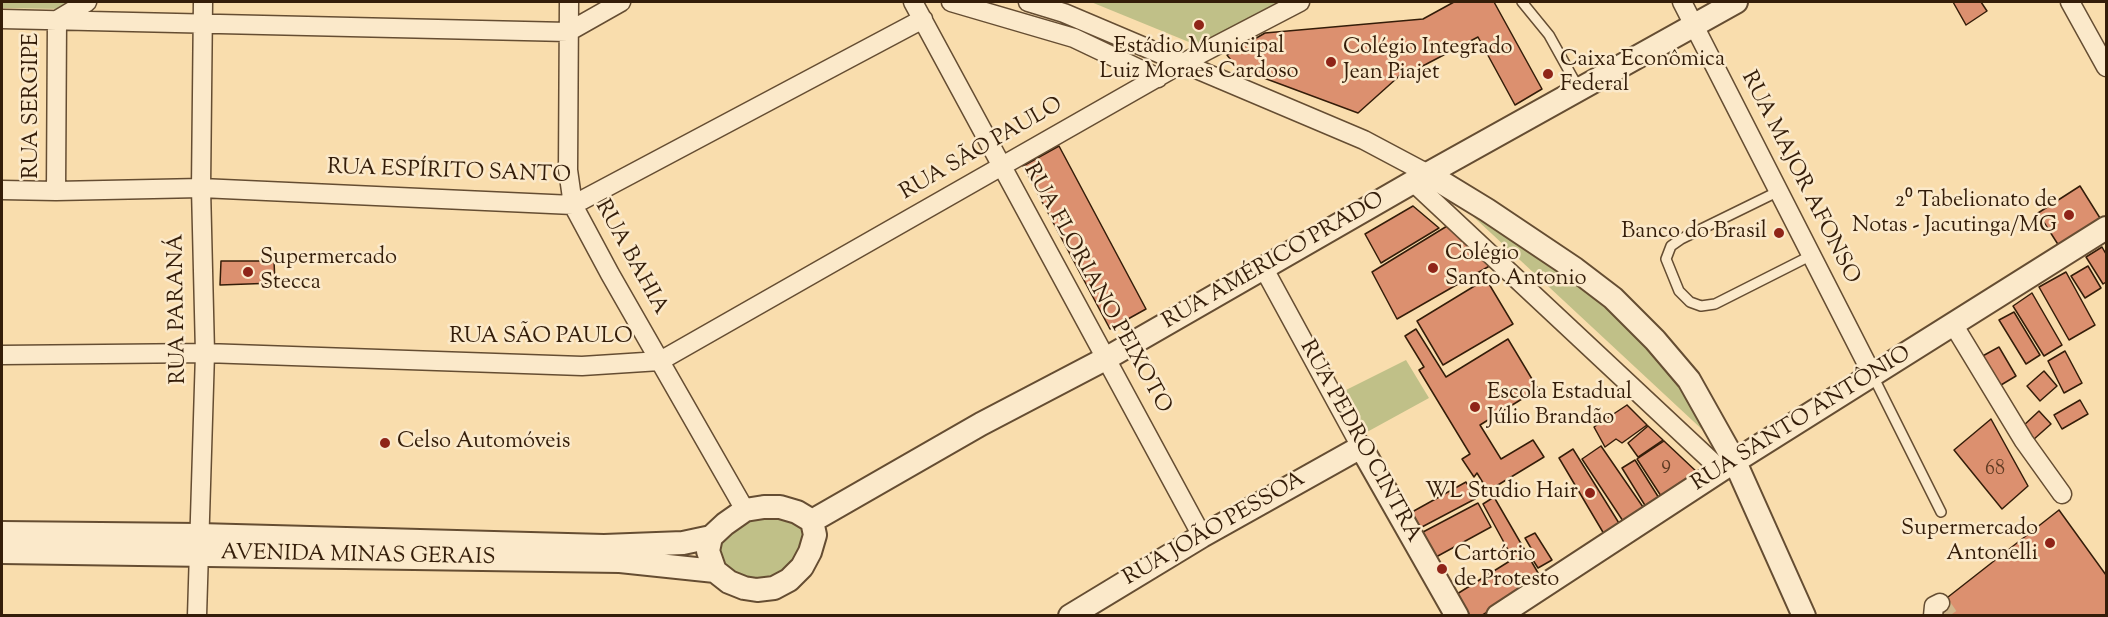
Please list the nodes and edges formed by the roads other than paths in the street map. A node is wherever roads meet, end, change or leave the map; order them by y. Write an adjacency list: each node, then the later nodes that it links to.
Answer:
1 (87, 2): 16 (street)
2 (203, 2): 17 (street, RUA PARANÁ)
3 (569, 2): 19 (street, RUA BAHIA)
4 (621, 2): 19 (street)
5 (913, 2): 14 (street, RUA FLORIANO PEIXOTO)
6 (951, 2): 20 (street)
7 (1028, 2): 13 (street)
8 (1300, 2): 21 (street, RUA SÃO PAULO)
9 (1522, 2): 24 (lane)
10 (1682, 2): 18 (street, RUA MAJOR AFONSO)
11 (1736, 2): 18 (street, RUA AMÉRICO PRADO)
12 (2070, 2): 22 (street)
13 (1062, 7): 20 (street); 21 (street)
14 (923, 19): 25 (street, RUA FLORIANO PEIXOTO); 31 (street, RUA ESPÍRITO SANTO)
15 (2, 20): 16 (street)
16 (57, 20): 17 (street); 29 (street, RUA SERGIPE)
17 (203, 24): 19 (street); 27 (street, RUA PARANÁ)
18 (1694, 26): 24 (street, RUA AMÉRICO PRADO); 30 (street, RUA MAJOR AFONSO)
19 (568, 32): 31 (street, RUA BAHIA)
20 (1074, 38): 23 (street)
21 (1181, 64): 23 (street, RUA SÃO PAULO); 26 (street)
22 (2106, 67)
23 (1158, 78): 25 (street, RUA SÃO PAULO)
24 (1579, 89): 26 (street, RUA AMÉRICO PRADO)
25 (1001, 166): 38 (street, RUA FLORIANO PEIXOTO); 39 (street, RUA SÃO PAULO)
26 (1421, 178): 34 (street, RUA AMÉRICO PRADO); 42 (street); 42 (street)
27 (201, 188): 29 (street, RUA ESPÍRITO SANTO); 31 (street, RUA ESPÍRITO SANTO); 36 (street, RUA PARANÁ)
28 (2, 190): 29 (street, RUA ESPÍRITO SANTO)
29 (57, 191)
30 (1779, 191): 33 (street, RUA MAJOR AFONSO); 33 (lane)
31 (573, 205): 39 (street, RUA BAHIA)
32 (2106, 228): 35 (street, RUA SANTO ANTÔNIO)
33 (1812, 255): 40 (street, RUA MAJOR AFONSO)
34 (1263, 267): 38 (street, RUA AMÉRICO PRADO); 41 (street, RUA PEDRO CINTRA)
35 (1953, 324): 40 (street, RUA SANTO ANTÔNIO); 43 (street)
36 (205, 353): 37 (street, RUA SÃO PAULO); 39 (street, RUA SÃO PAULO); 50 (street, RUA PARANÁ)
37 (2, 355)
38 (1107, 358): 46 (street, RUA AMÉRICO PRADO); 47 (street, RUA FLORIANO PEIXOTO)
39 (660, 361): 44 (street, RUA BAHIA)
40 (1873, 376): 42 (street, RUA SANTO ANTÔNIO); 45 (lane)
41 (1361, 447): 47 (street, RUA JOÃO PESSOA); 54 (street, RUA PEDRO CINTRA)
42 (1728, 466): 55 (street, RUA SANTO ANTÔNIO); 56 (street)
43 (2062, 494)
44 (745, 510): 46 (street); 48 (street)
45 (1941, 512)
46 (812, 521): 51 (street)
47 (1202, 536): 53 (street, RUA JOÃO PESSOA)
48 (711, 537): 50 (street, AVENIDA MINAS GERAIS); 51 (street)
49 (8, 542): 50 (street, AVENIDA MINAS GERAIS)
50 (199, 545): 51 (street, AVENIDA MINAS GERAIS); 52 (street, RUA PARANÁ)
51 (715, 571)
52 (197, 615)
53 (1070, 615)
54 (1457, 615)
55 (1498, 615)
56 (1804, 615)

